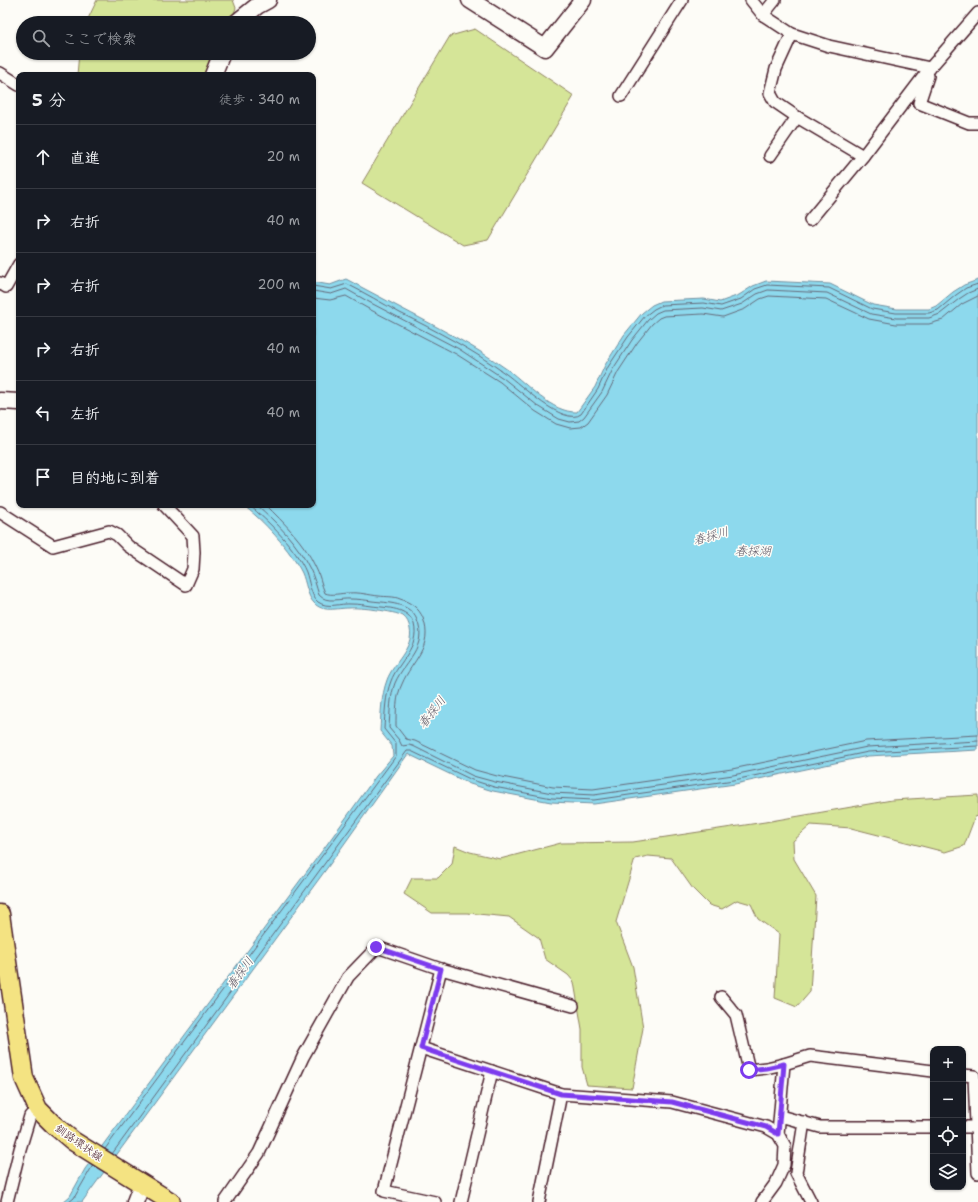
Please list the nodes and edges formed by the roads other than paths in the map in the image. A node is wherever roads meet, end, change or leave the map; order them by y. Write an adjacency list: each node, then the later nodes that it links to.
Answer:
1 (268, 0): 9 (street)
2 (470, 0): 3 (street)
3 (583, 0)
4 (682, 0): 16 (street)
5 (751, 0): 8 (street)
6 (775, 0): 8 (street)
7 (978, 13): 12 (street)
8 (763, 15): 10 (street)
9 (245, 16)
10 (792, 34): 12 (street); 17 (street)
11 (219, 60): 13 (street)
12 (930, 68): 18 (street); 20 (street)
13 (214, 72)
14 (0, 74): 15 (street)
15 (16, 83)
16 (621, 96)
17 (797, 117): 19 (street); 20 (street)
18 (978, 123)
19 (770, 156)
20 (863, 156): 21 (street)
21 (810, 220)
22 (16, 269): 23 (street)
23 (0, 283)
24 (0, 401): 25 (street)
25 (16, 402)
26 (167, 508): 27 (street)
27 (0, 512)
28 (0, 914): 38 (main road, 釧路環状線)
29 (441, 969): 31 (street); 32 (street); 50 (street)
30 (721, 997): 33 (street)
31 (573, 1006)
32 (421, 1048): 34 (street); 51 (street)
33 (784, 1064): 35 (street); 39 (street)
34 (492, 1071): 37 (street); 52 (street)
35 (930, 1071)
36 (966, 1075): 43 (street)
37 (561, 1094): 44 (street); 53 (street)
38 (38, 1109): 46 (main road, 釧路環状線); 47 (street)
39 (780, 1116): 40 (street); 44 (street)
40 (804, 1122): 41 (street); 55 (street)
41 (930, 1127)
42 (966, 1127): 43 (street)
43 (976, 1127): 45 (street)
44 (778, 1134): 54 (street)
45 (978, 1173)
46 (142, 1184): 48 (street); 49 (main road, 釧路環状線)
47 (8, 1202)
48 (135, 1202)
49 (171, 1202)
50 (225, 1202)
51 (435, 1202)
52 (461, 1202)
53 (539, 1202)
54 (762, 1202)
55 (811, 1202)

